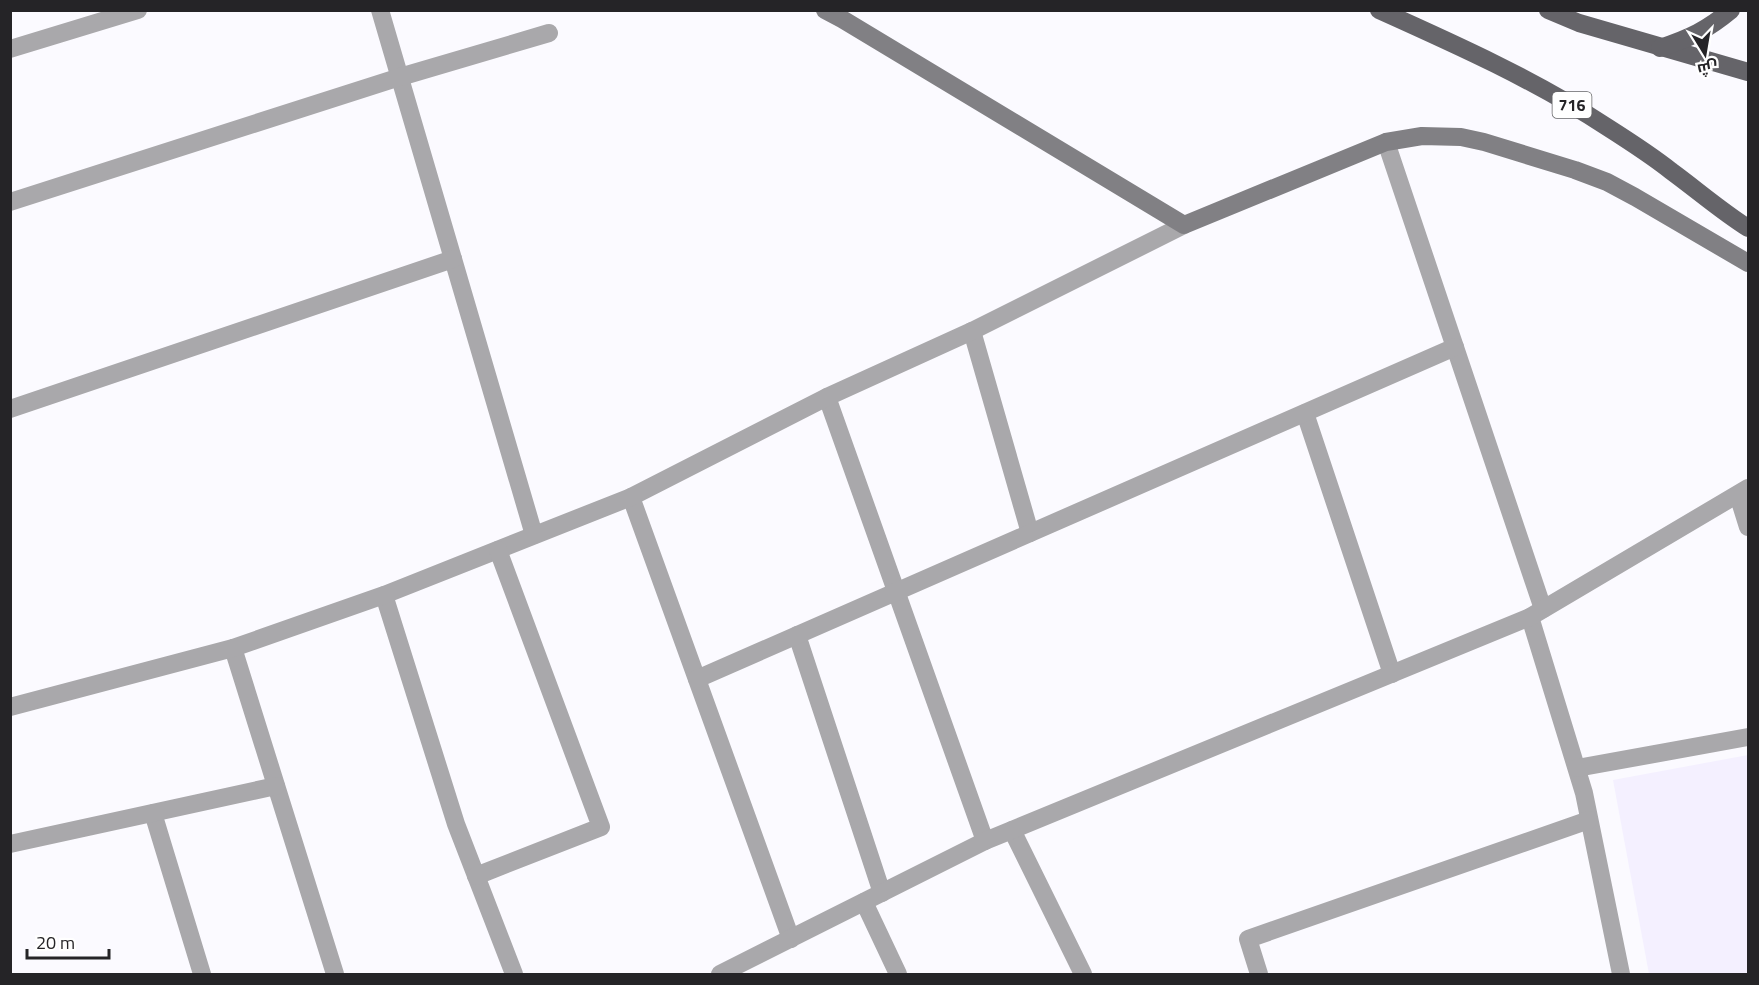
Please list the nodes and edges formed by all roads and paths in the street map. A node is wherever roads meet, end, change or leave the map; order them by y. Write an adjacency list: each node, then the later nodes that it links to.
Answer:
1 (138, 10): 9 (street)
2 (380, 10): 11 (street)
3 (825, 10): 14 (street)
4 (1379, 10): 15 (main road, 716)
5 (1548, 10): 8 (main road)
6 (1731, 10): 8 (main road)
7 (549, 33): 11 (street)
8 (1660, 48): 10 (main road)
9 (10, 49)
10 (1749, 72)
11 (400, 77): 13 (street); 16 (street)
12 (1386, 142): 14 (street); 17 (street); 19 (street)
13 (10, 202)
14 (1184, 225): 18 (street)
15 (1749, 228)
16 (453, 259): 21 (street); 27 (street)
17 (1749, 263)
18 (972, 331): 20 (street); 26 (street)
19 (1455, 347): 22 (street); 31 (street)
20 (827, 397): 24 (street); 29 (street)
21 (10, 409)
22 (1305, 413): 26 (street); 34 (street)
23 (1743, 492): 25 (street); 31 (street)
24 (631, 497): 27 (street); 35 (street)
25 (1749, 526)
26 (1030, 533): 29 (street)
27 (534, 535): 28 (street)
28 (498, 550): 30 (street); 45 (street)
29 (896, 592): 32 (street); 43 (street)
30 (384, 595): 33 (street); 45 (street)
31 (1537, 613): 34 (street); 38 (street)
32 (797, 635): 35 (street); 46 (street)
33 (233, 648): 36 (street); 39 (street)
34 (1392, 674): 42 (street)
35 (697, 679): 48 (street)
36 (10, 707)
37 (1749, 737): 38 (street)
38 (1577, 768): 41 (street)
39 (276, 786): 40 (street); 50 (street)
40 (153, 813): 44 (street); 49 (street)
41 (1589, 820): 55 (street); 56 (street)
42 (1012, 830): 43 (street); 54 (street)
43 (985, 841): 46 (street)
44 (10, 844)
45 (476, 876): 51 (street)
46 (882, 893): 47 (street)
47 (864, 902): 48 (street); 53 (street)
48 (791, 939): 52 (street)
49 (202, 975)
50 (335, 975)
51 (514, 975)
52 (720, 975)
53 (898, 975)
54 (1083, 975)
55 (1259, 975)
56 (1621, 975)

